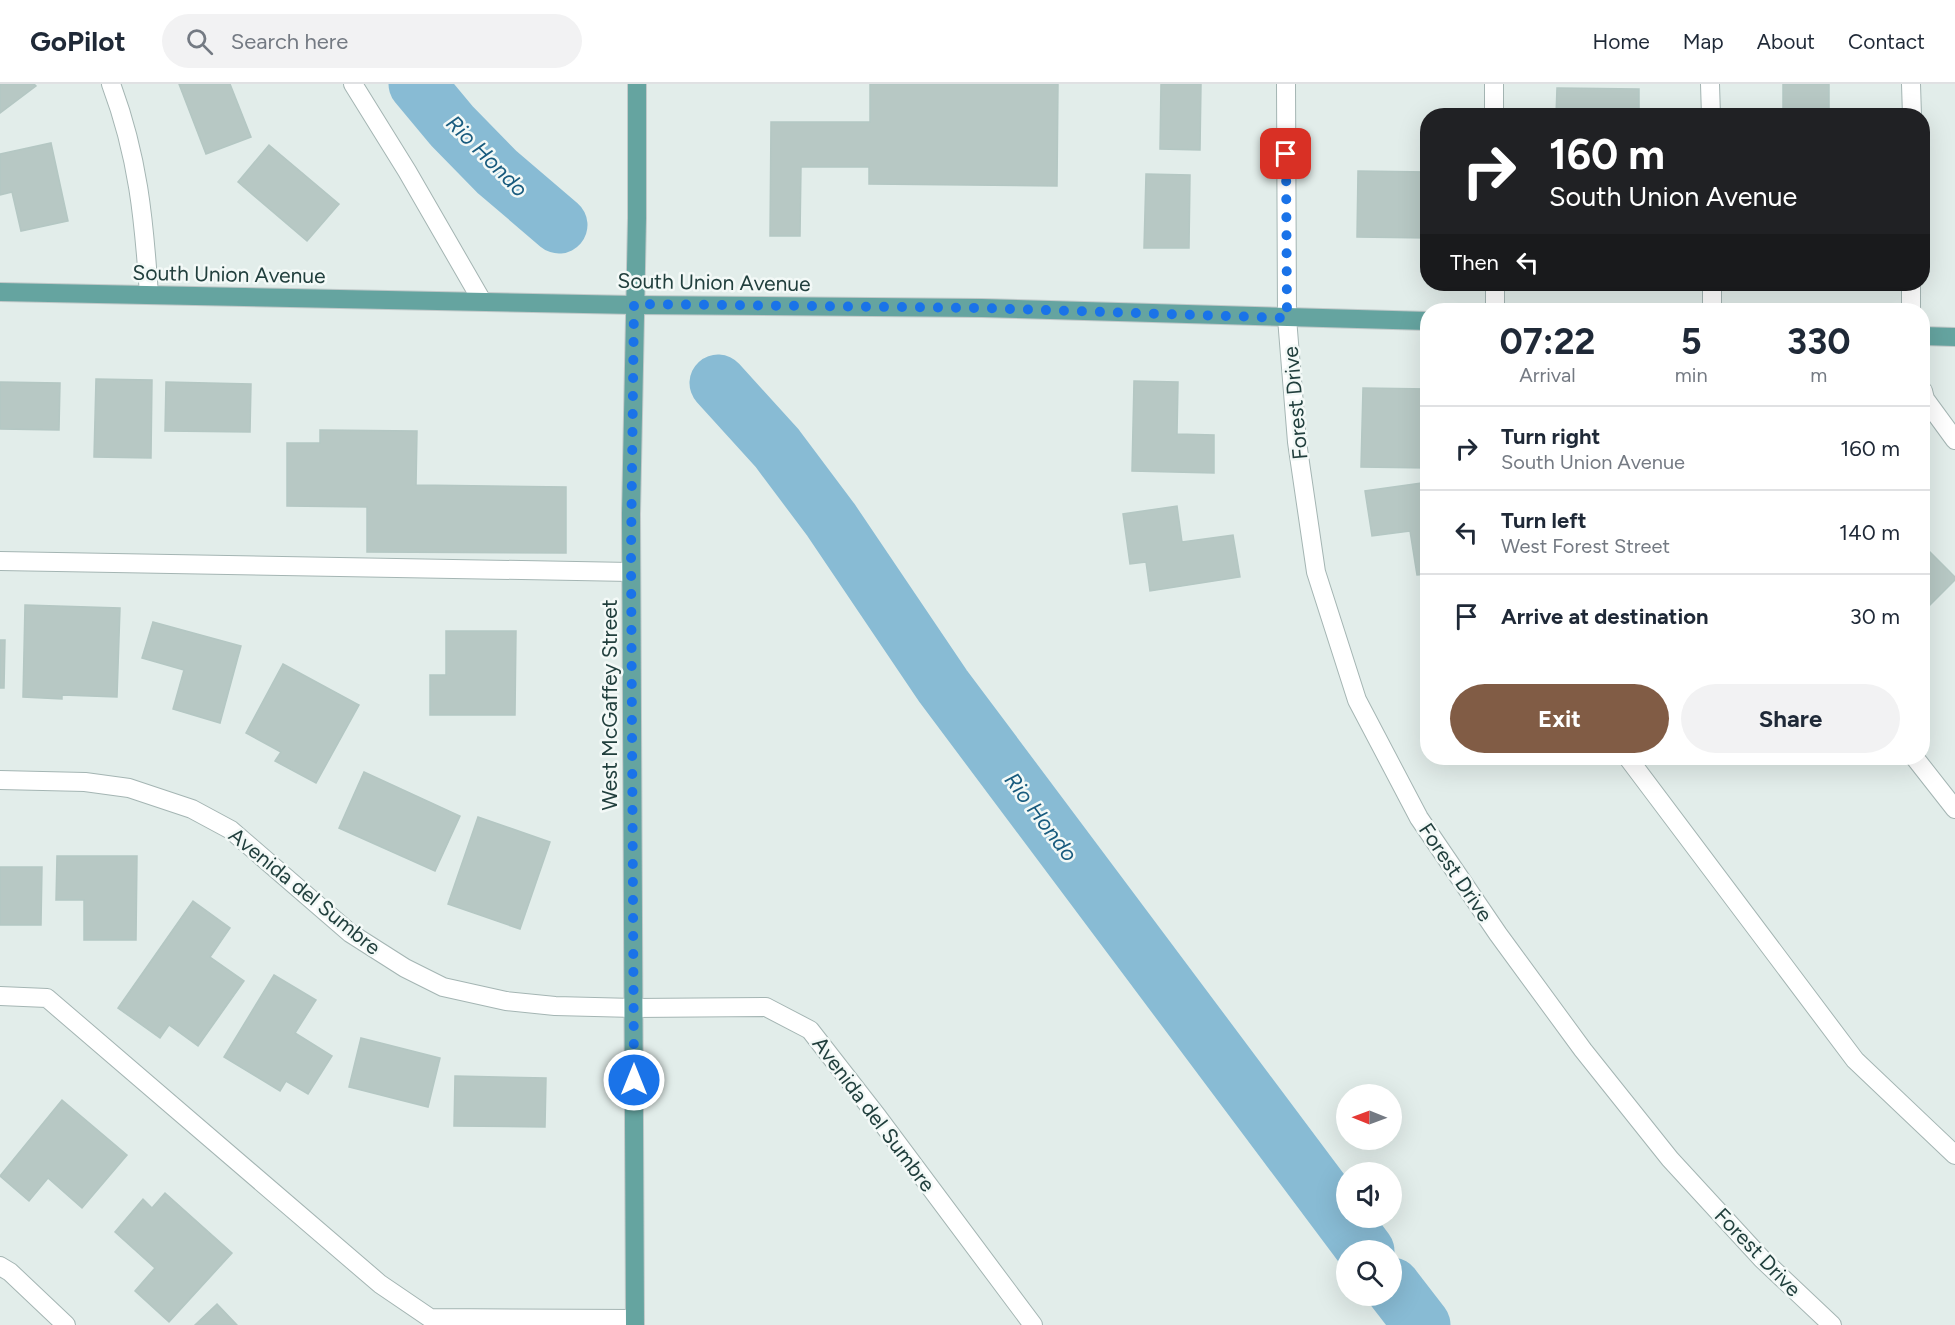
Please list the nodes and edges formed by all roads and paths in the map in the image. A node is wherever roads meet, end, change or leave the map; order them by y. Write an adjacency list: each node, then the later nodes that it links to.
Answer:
1 (111, 84): 12 (street)
2 (353, 84): 13 (street)
3 (637, 84): 14 (main road, West McGaffey Street)
4 (1286, 84): 15 (street, Forest Drive)
5 (1494, 84): 8 (street)
6 (1710, 84): 9 (street)
7 (1911, 84): 10 (street)
8 (1494, 108)
9 (1711, 108)
10 (1912, 108)
11 (0, 292): 12 (main road, South Union Avenue)
12 (149, 295): 13 (main road, South Union Avenue)
13 (482, 301): 14 (main road, South Union Avenue)
14 (634, 304): 15 (main road, South Union Avenue); 22 (main road, West McGaffey Street)
15 (1287, 318): 16 (main road, South Union Avenue); 34 (street, Forest Drive)
16 (1420, 321)
17 (1930, 336): 18 (main road)
18 (1955, 337)
19 (1930, 406): 20 (street)
20 (1955, 440)
21 (0, 561): 22 (street)
22 (631, 572): 28 (main road, West McGaffey Street)
23 (1633, 765): 29 (street)
24 (1920, 765): 26 (street)
25 (0, 780): 28 (street, Avenida del Sumbre)
26 (1955, 809)
27 (0, 996): 31 (street)
28 (634, 1008): 31 (main road, West McGaffey Street); 33 (street, Avenida del Sumbre)
29 (1955, 1155)
30 (0, 1266): 32 (street)
31 (634, 1322)
32 (66, 1325)
33 (1033, 1325)
34 (1832, 1325)

